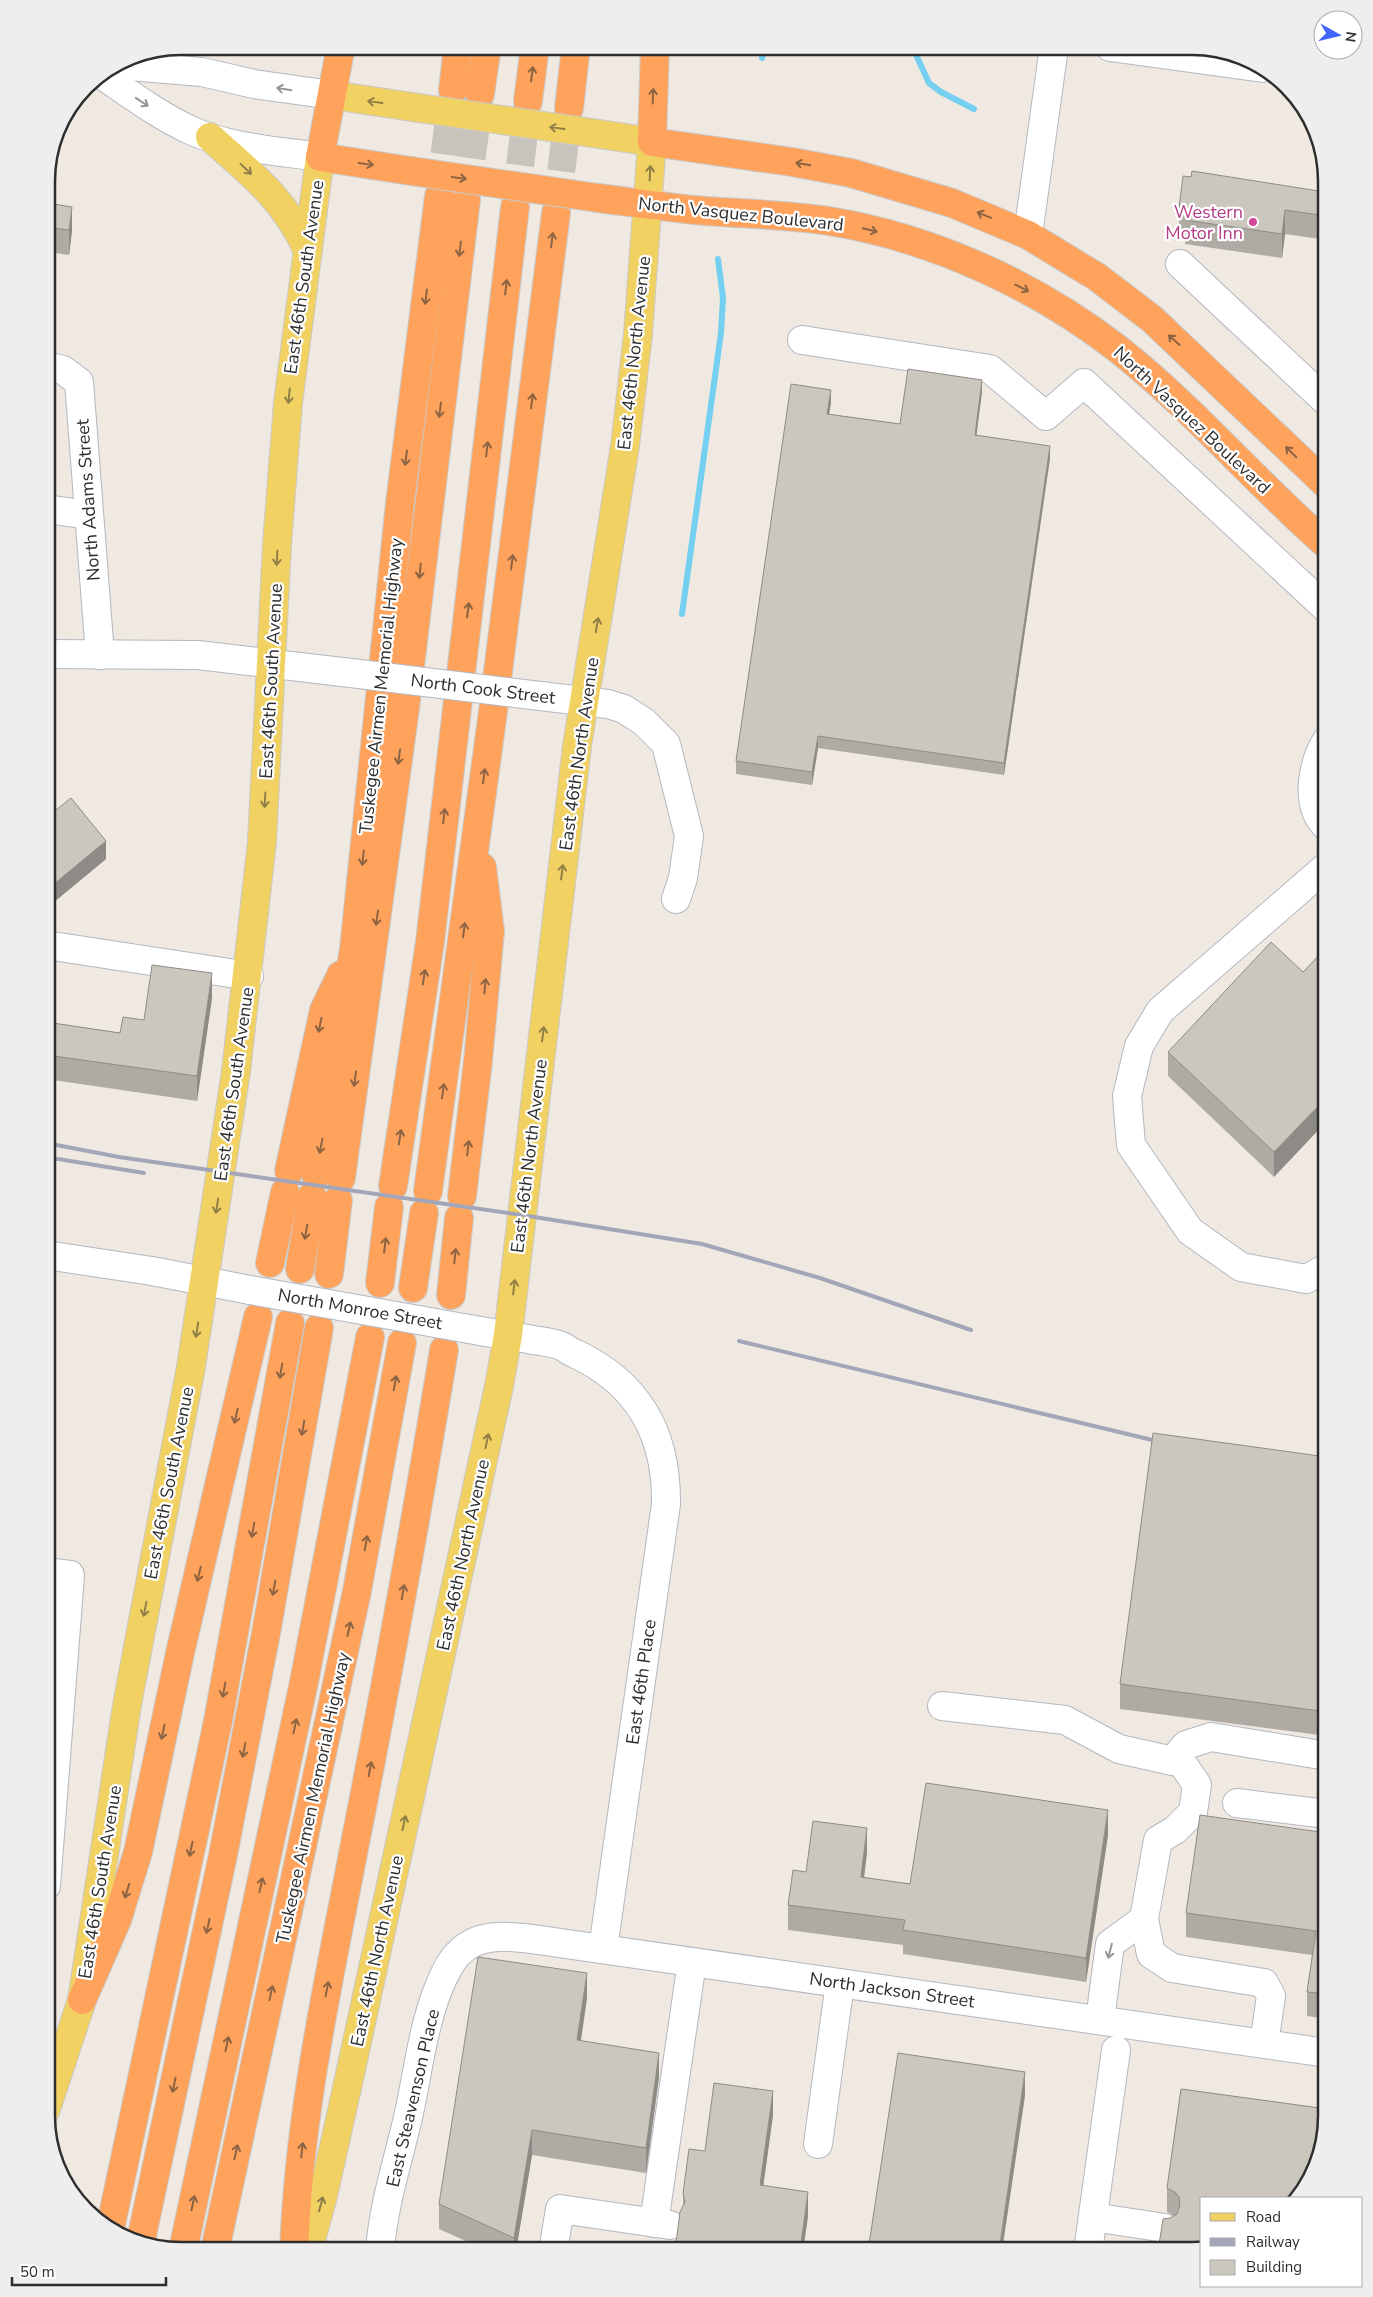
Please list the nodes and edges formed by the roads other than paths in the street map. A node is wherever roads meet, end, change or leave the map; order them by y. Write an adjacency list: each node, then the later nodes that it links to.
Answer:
1 (339, 55): 14 (highway, East 46th South Avenue)
2 (457, 55): 12 (highway)
3 (486, 55): 13 (highway)
4 (534, 55): 15 (highway, one-way to 4)
5 (575, 55): 16 (highway)
6 (655, 55): 18 (highway, East 46th North Avenue, one-way to 6)
7 (1053, 55): 25 (street)
8 (1173, 55): 9 (street)
9 (1239, 65)
10 (130, 66): 14 (street, one-way to 10)
11 (107, 79): 17 (street, one-way to 17)
12 (453, 90)
13 (480, 94)
14 (332, 95): 18 (main road, one-way to 14, bridge); 19 (highway, East 46th South Avenue)
15 (528, 101)
16 (569, 108)
17 (210, 137): 19 (street); 26 (main road, one-way to 26)
18 (652, 142): 22 (main road, East 46th North Avenue, one-way to 18); 25 (highway, one-way to 18)
19 (320, 157): 22 (highway, North Vasquez Boulevard, one-way to 22, bridge); 26 (main road, East 46th South Avenue)
20 (439, 196): 46 (highway, Tuskegee Airmen Memorial Highway, one-way to 46)
21 (466, 200): 48 (highway, one-way to 48)
22 (648, 204): 34 (highway, North Vasquez Boulevard, one-way to 34); 39 (main road, East 46th North Avenue, one-way to 22)
23 (515, 207): 55 (highway, one-way to 23)
24 (556, 213): 42 (highway, one-way to 24)
25 (1028, 236): 31 (highway, one-way to 25)
26 (307, 249): 38 (main road, East 46th South Avenue, one-way to 38)
27 (1180, 264): 30 (street)
28 (802, 340): 35 (street)
29 (55, 368): 33 (street, North Adams Street)
30 (1318, 394)
31 (1318, 476)
32 (55, 510): 33 (street)
33 (89, 515): 37 (street, North Adams Street)
34 (1318, 536)
35 (1318, 601)
36 (55, 654): 37 (street, North Cook Street)
37 (100, 655): 38 (street, North Cook Street)
38 (272, 664): 39 (street, North Cook Street, bridge); 47 (main road, East 46th South Avenue, one-way to 47)
39 (584, 701): 44 (street, North Cook Street); 61 (main road, East 46th North Avenue, one-way to 39)
40 (1318, 762): 41 (street)
41 (1318, 817)
42 (477, 824): 56 (highway, one-way to 42); 57 (highway, one-way to 42)
43 (1318, 874): 52 (street)
44 (676, 899)
45 (55, 946): 47 (street)
46 (354, 949): 48 (highway, Tuskegee Airmen Memorial Highway, one-way to 48); 50 (highway, one-way to 50)
47 (249, 976): 54 (main road, East 46th South Avenue, one-way to 54)
48 (327, 1187): 51 (highway, Tuskegee Airmen Memorial Highway, one-way to 51); 53 (highway)
49 (55, 1257): 54 (street, North Monroe Street)
50 (270, 1263)
51 (300, 1268)
52 (1318, 1273)
53 (329, 1274)
54 (205, 1282): 61 (street, North Monroe Street, bridge); 78 (main road, East 46th South Avenue, one-way to 78)
55 (380, 1283)
56 (413, 1288)
57 (451, 1295)
58 (258, 1317): 78 (highway, one-way to 78)
59 (290, 1322): 86 (highway, one-way to 86)
60 (320, 1328): 88 (highway, one-way to 88)
61 (508, 1335): 65 (street, North Monroe Street); 92 (main road, East 46th North Avenue, one-way to 61)
62 (370, 1337): 89 (highway, one-way to 62)
63 (402, 1343): 90 (highway, Tuskegee Airmen Memorial Highway, one-way to 63)
64 (444, 1350): 91 (highway, one-way to 64)
65 (647, 1416): 74 (street, East 46th Place)
66 (58, 1573): 67 (street)
67 (55, 1651)
68 (942, 1706): 70 (street)
69 (1318, 1755): 70 (street)
70 (1172, 1761): 73 (street)
71 (1237, 1802): 72 (street)
72 (1318, 1813)
73 (1144, 1919): 79 (street, one-way to 79); 80 (street)
74 (603, 1949): 75 (street, North Jackson Street); 76 (street, North Jackson Street)
75 (461, 1950): 93 (street, East Steavenson Place)
76 (692, 1962): 77 (street, North Jackson Street); 94 (street)
77 (840, 1983): 79 (street, North Jackson Street); 84 (street)
78 (82, 2000): 83 (main road, East 46th South Avenue)
79 (1100, 2020): 80 (street, North Jackson Street)
80 (1264, 2044): 82 (street, North Jackson Street)
81 (1116, 2050): 85 (street)
82 (1318, 2051)
83 (55, 2082)
84 (818, 2144)
85 (1093, 2217): 87 (street); 95 (street)
86 (112, 2221)
87 (1165, 2228)
88 (142, 2235)
89 (185, 2242)
90 (216, 2242)
91 (295, 2242)
92 (310, 2242)
93 (381, 2242)
94 (554, 2242)
95 (1089, 2242)

